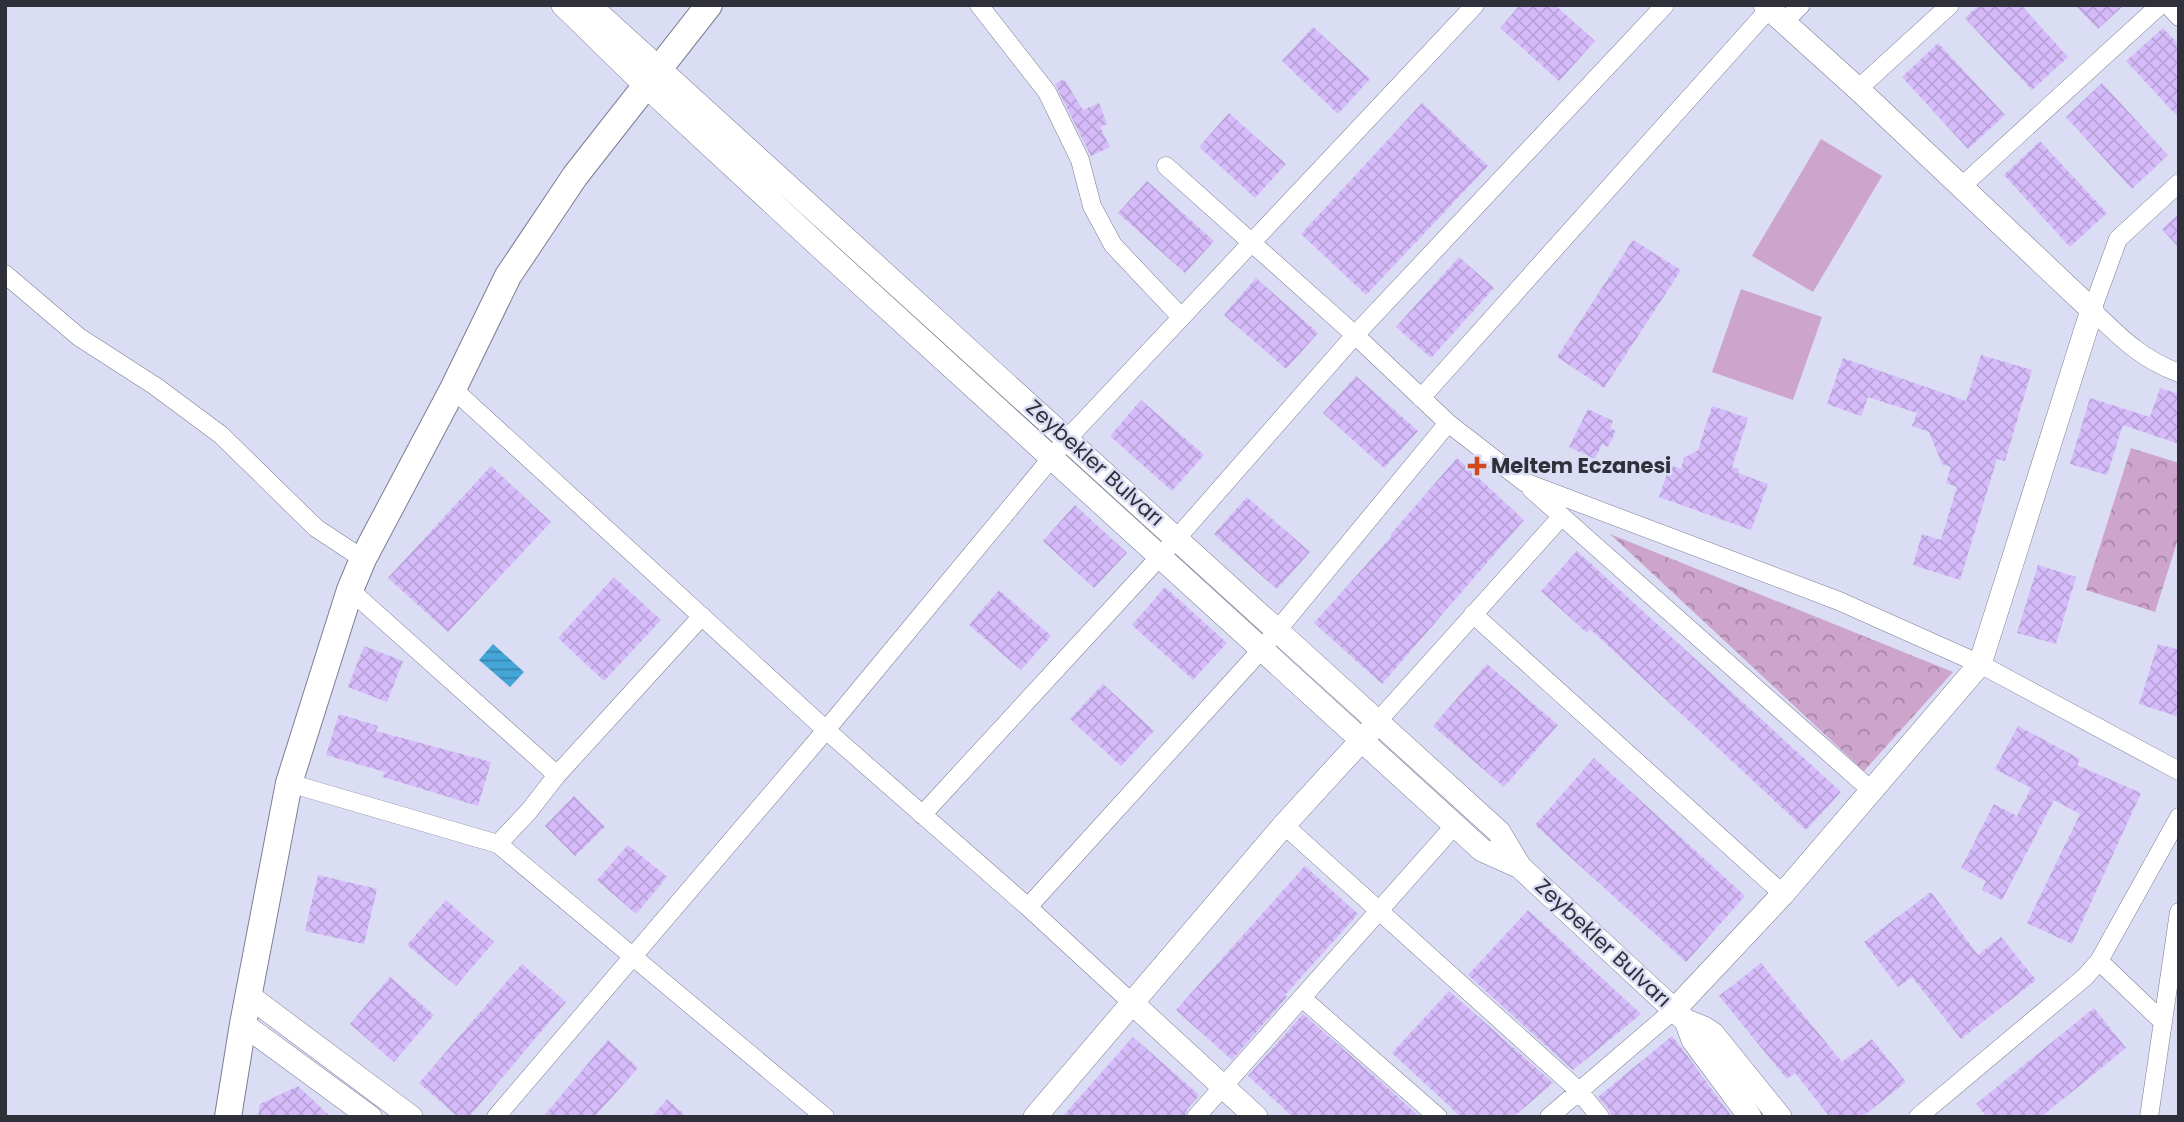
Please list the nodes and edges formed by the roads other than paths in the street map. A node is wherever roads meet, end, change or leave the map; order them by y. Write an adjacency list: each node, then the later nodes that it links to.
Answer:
1 (563, 5): 13 (street)
2 (589, 5): 13 (street)
3 (709, 5): 13 (main road)
4 (979, 5): 23 (street)
5 (1475, 5): 18 (street)
6 (1665, 5): 24 (street)
7 (1801, 5): 11 (street)
8 (1950, 5): 14 (street)
9 (2161, 5): 17 (street)
10 (2168, 5): 12 (street)
11 (1772, 12): 14 (street); 27 (street)
12 (2179, 17)
13 (652, 76): 19 (street, Zeybekler Bulvarı); 20 (street, Zeybekler Bulvarı); 26 (main road)
14 (1858, 89): 17 (street)
15 (1166, 166): 18 (street)
16 (2179, 183): 22 (street)
17 (1961, 187): 22 (street)
18 (1251, 241): 23 (street); 24 (street)
19 (856, 246): 20 (street); 29 (street, Zeybekler Bulvarı)
20 (839, 264): 30 (street, Zeybekler Bulvarı)
21 (5, 275): 35 (street)
22 (2092, 310): 25 (street); 41 (street)
23 (1181, 317): 29 (street)
24 (1355, 335): 27 (street); 33 (street)
25 (2179, 373)
26 (453, 389): 35 (main road); 38 (street)
27 (1421, 398): 28 (street)
28 (1448, 423): 31 (street); 39 (street)
29 (1068, 439): 30 (street); 33 (street, Zeybekler Bulvarı)
30 (1052, 457): 34 (street, Zeybekler Bulvarı); 43 (street)
31 (1524, 481): 32 (street); 41 (street)
32 (1562, 516): 37 (street); 48 (street)
33 (1177, 538): 34 (street); 39 (street, Zeybekler Bulvarı)
34 (1159, 556): 40 (street, Zeybekler Bulvarı); 49 (street)
35 (363, 559): 36 (main road)
36 (350, 590): 46 (street); 47 (main road)
37 (1473, 614): 42 (street); 55 (street)
38 (702, 616): 43 (street); 46 (street)
39 (1278, 630): 40 (street); 42 (street, Zeybekler Bulvarı)
40 (1262, 649): 44 (street, Zeybekler Bulvarı); 56 (street)
41 (1980, 664): 45 (street); 48 (street)
42 (1378, 721): 44 (street); 54 (street, Zeybekler Bulvarı)
43 (826, 730): 49 (street); 59 (street)
44 (1361, 740): 51 (street); 52 (street, Zeybekler Bulvarı)
45 (2179, 771)
46 (557, 775): 53 (street)
47 (289, 783): 53 (street); 61 (main road)
48 (1872, 791): 55 (street)
49 (922, 815): 56 (street)
50 (2179, 817): 60 (street)
51 (1284, 825): 57 (street); 63 (street)
52 (1455, 825): 54 (street, Zeybekler Bulvarı); 57 (street)
53 (498, 844): 59 (street)
54 (1520, 867): 64 (street, Zeybekler Bulvarı)
55 (1783, 894): 64 (street)
56 (1028, 907): 63 (street)
57 (1380, 912): 62 (street); 68 (street)
58 (2179, 912): 65 (street)
59 (632, 956): 72 (street); 73 (street)
60 (2099, 961): 65 (street); 82 (street)
61 (248, 996): 66 (main road); 71 (street)
62 (1301, 998): 67 (street); 77 (street)
63 (1131, 1002): 67 (street); 74 (street)
64 (1681, 1015): 68 (street); 80 (street, Zeybekler Bulvarı); 81 (street, Zeybekler Bulvarı)
65 (2163, 1022): 83 (street)
66 (243, 1024): 69 (main road); 70 (street)
67 (1222, 1087): 75 (street); 76 (street)
68 (1579, 1091): 78 (street); 79 (street)
69 (228, 1117)
70 (370, 1117)
71 (411, 1117)
72 (496, 1117)
73 (825, 1117)
74 (1035, 1117)
75 (1196, 1117)
76 (1256, 1117)
77 (1438, 1117)
78 (1549, 1117)
79 (1600, 1117)
80 (1750, 1117)
81 (1780, 1117)
82 (1918, 1117)
83 (2149, 1117)

